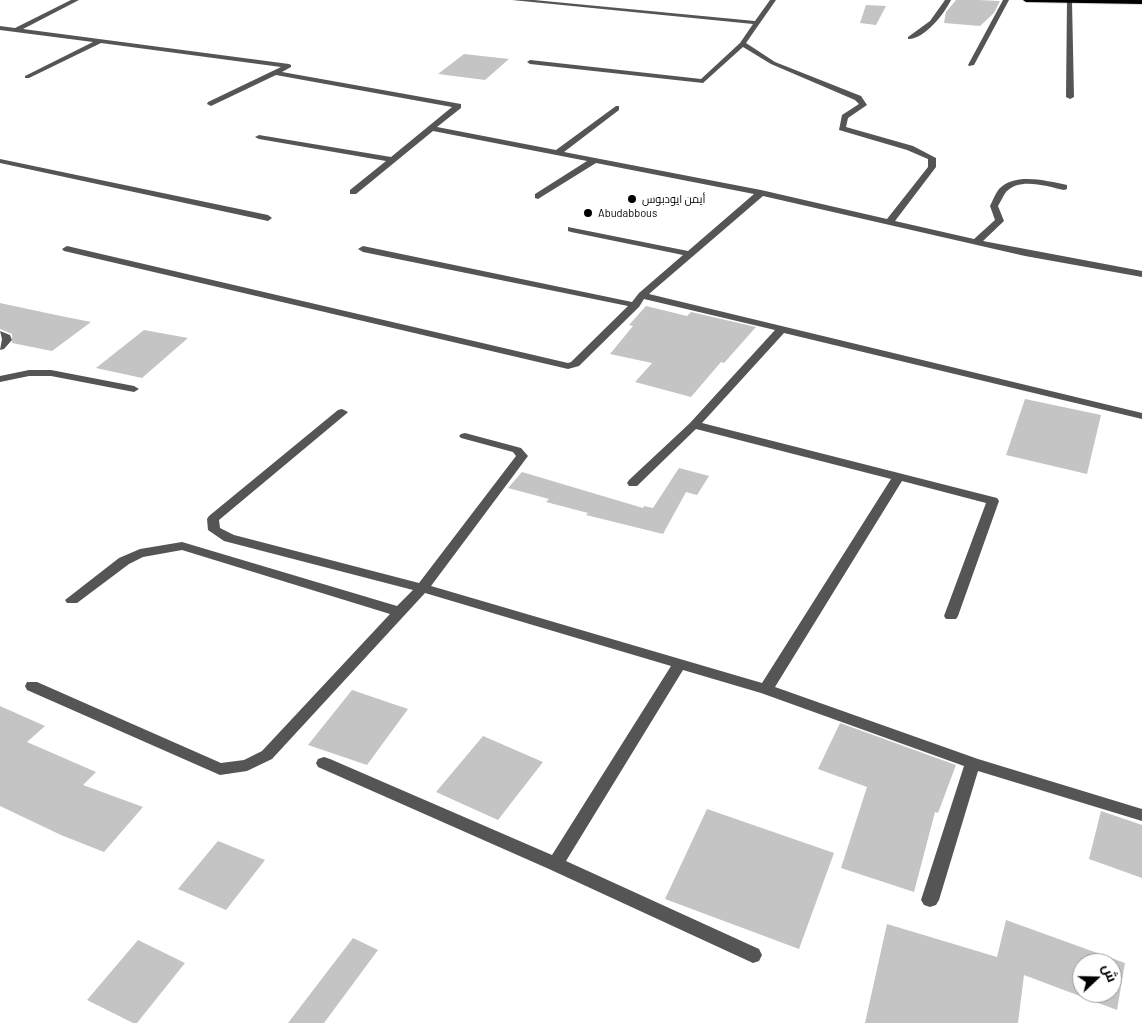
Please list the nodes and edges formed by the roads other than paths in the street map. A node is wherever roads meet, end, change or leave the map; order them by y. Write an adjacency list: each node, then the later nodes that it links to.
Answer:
1 (76, 0): 11 (street)
2 (515, 0): 9 (street)
3 (773, 0): 9 (street)
4 (948, 0): 12 (street)
5 (1006, 0): 16 (street)
6 (1026, 0): 7 (main road)
7 (1070, 1): 8 (main road); 19 (street)
8 (1142, 2)
9 (758, 23): 14 (street)
10 (0, 28): 11 (street)
11 (16, 30): 13 (street)
12 (910, 38)
13 (101, 41): 17 (street); 18 (street)
14 (742, 44): 15 (street); 33 (street)
15 (530, 62)
16 (971, 65)
17 (275, 73): 20 (street); 22 (street)
18 (27, 77)
19 (1070, 97)
20 (211, 104)
21 (616, 108): 24 (street)
22 (431, 128): 24 (street); 25 (street)
23 (259, 137): 25 (street)
24 (558, 152): 26 (street)
25 (391, 159): 29 (street)
26 (595, 160): 30 (street); 31 (street)
27 (0, 161): 32 (street)
28 (1064, 187): 35 (street)
29 (353, 192)
30 (761, 193): 33 (street); 38 (street)
31 (538, 196)
32 (268, 218)
33 (889, 222): 35 (street)
34 (571, 228): 38 (street)
35 (976, 242): 39 (street)
36 (67, 249): 41 (street)
37 (363, 249): 41 (street)
38 (689, 254): 40 (street)
39 (1142, 274)
40 (642, 295): 41 (street); 42 (street)
41 (635, 305)
42 (783, 328): 48 (street); 49 (street)
43 (0, 334): 44 (street)
44 (0, 347)
45 (0, 379): 46 (street)
46 (134, 389)
47 (342, 412): 53 (street)
48 (1142, 416)
49 (694, 425): 51 (street); 52 (street)
50 (465, 436): 53 (street)
51 (899, 476): 56 (street); 59 (street)
52 (634, 483)
53 (422, 588): 55 (street); 57 (street)
54 (72, 600): 55 (street)
55 (400, 612): 58 (street)
56 (951, 616)
57 (680, 663): 59 (street); 63 (street)
58 (32, 686)
59 (766, 689): 61 (street)
60 (324, 763): 63 (street)
61 (973, 763): 62 (street); 64 (street)
62 (1142, 815)
63 (555, 864): 65 (street)
64 (930, 900)
65 (754, 955)

